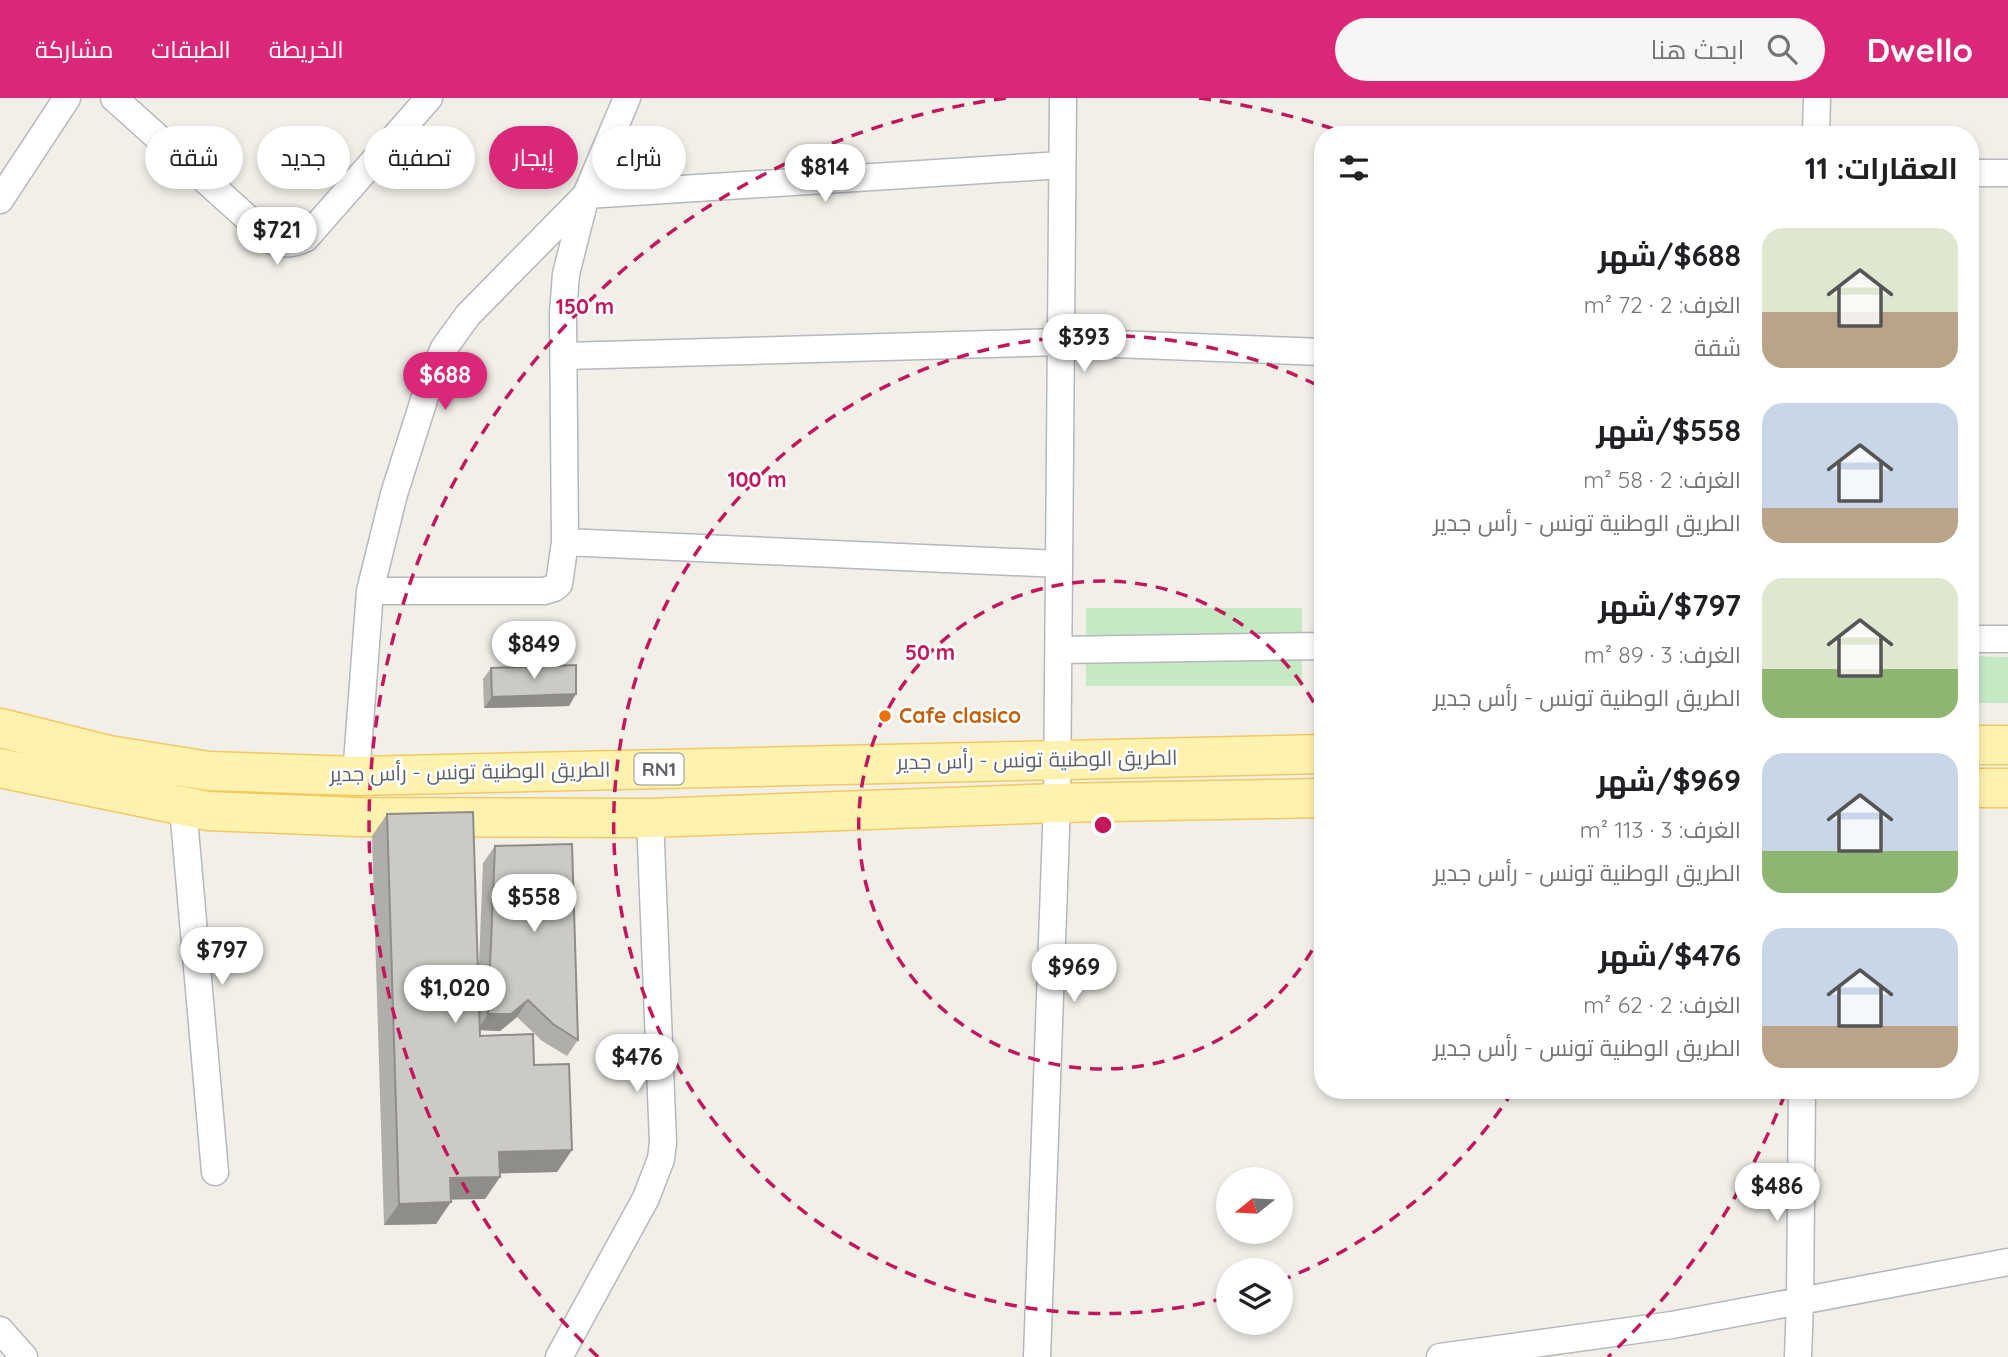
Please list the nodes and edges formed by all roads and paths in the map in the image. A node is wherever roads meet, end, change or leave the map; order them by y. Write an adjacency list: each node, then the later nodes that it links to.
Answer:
1 (67, 98): 12 (street)
2 (114, 98): 3 (street)
3 (429, 98)
4 (627, 98): 11 (street)
5 (1063, 98): 8 (street)
6 (1817, 98): 7 (street)
7 (1816, 126)
8 (1062, 165): 11 (street); 13 (street)
9 (1979, 173): 10 (street)
10 (2008, 173)
11 (586, 195): 15 (street); 18 (street)
12 (0, 200)
13 (1061, 342): 14 (street); 15 (street); 17 (street)
14 (1314, 352)
15 (565, 356): 16 (street)
16 (565, 542): 17 (street); 18 (street)
17 (1059, 564): 22 (street)
18 (370, 591): 30 (street)
19 (1979, 639): 20 (street)
20 (2008, 639)
21 (1314, 646): 22 (street)
22 (1060, 650): 27 (street)
23 (0, 727): 29 (main road, الطريق الوطنية تونس - رأس جدير / RN1)
24 (1979, 745): 25 (main road)
25 (2008, 745)
26 (1314, 754): 27 (main road, الطريق الوطنية تونس - رأس جدير / RN1)
27 (1058, 760): 30 (main road, الطريق الوطنية تونس - رأس جدير / RN1); 34 (street)
28 (0, 768): 35 (main road, الطريق الوطنية تونس - رأس جدير)
29 (209, 771): 30 (main road, الطريق الوطنية تونس - رأس جدير / RN1); 35 (main road)
30 (356, 776)
31 (1979, 788): 32 (main road)
32 (2008, 788)
33 (1314, 798): 34 (main road, الطريق الوطنية تونس - رأس جدير)
34 (1058, 803): 36 (main road, الطريق الوطنية تونس - رأس جدير); 44 (street)
35 (195, 809): 36 (main road, الطريق الوطنية تونس - رأس جدير); 38 (street)
36 (650, 818): 43 (street)
37 (1802, 1099): 40 (street)
38 (215, 1172)
39 (2008, 1262): 40 (street)
40 (1800, 1302): 45 (street); 46 (street)
41 (0, 1329): 42 (street)
42 (24, 1357)
43 (559, 1357)
44 (1037, 1357)
45 (1440, 1357)
46 (1798, 1357)

